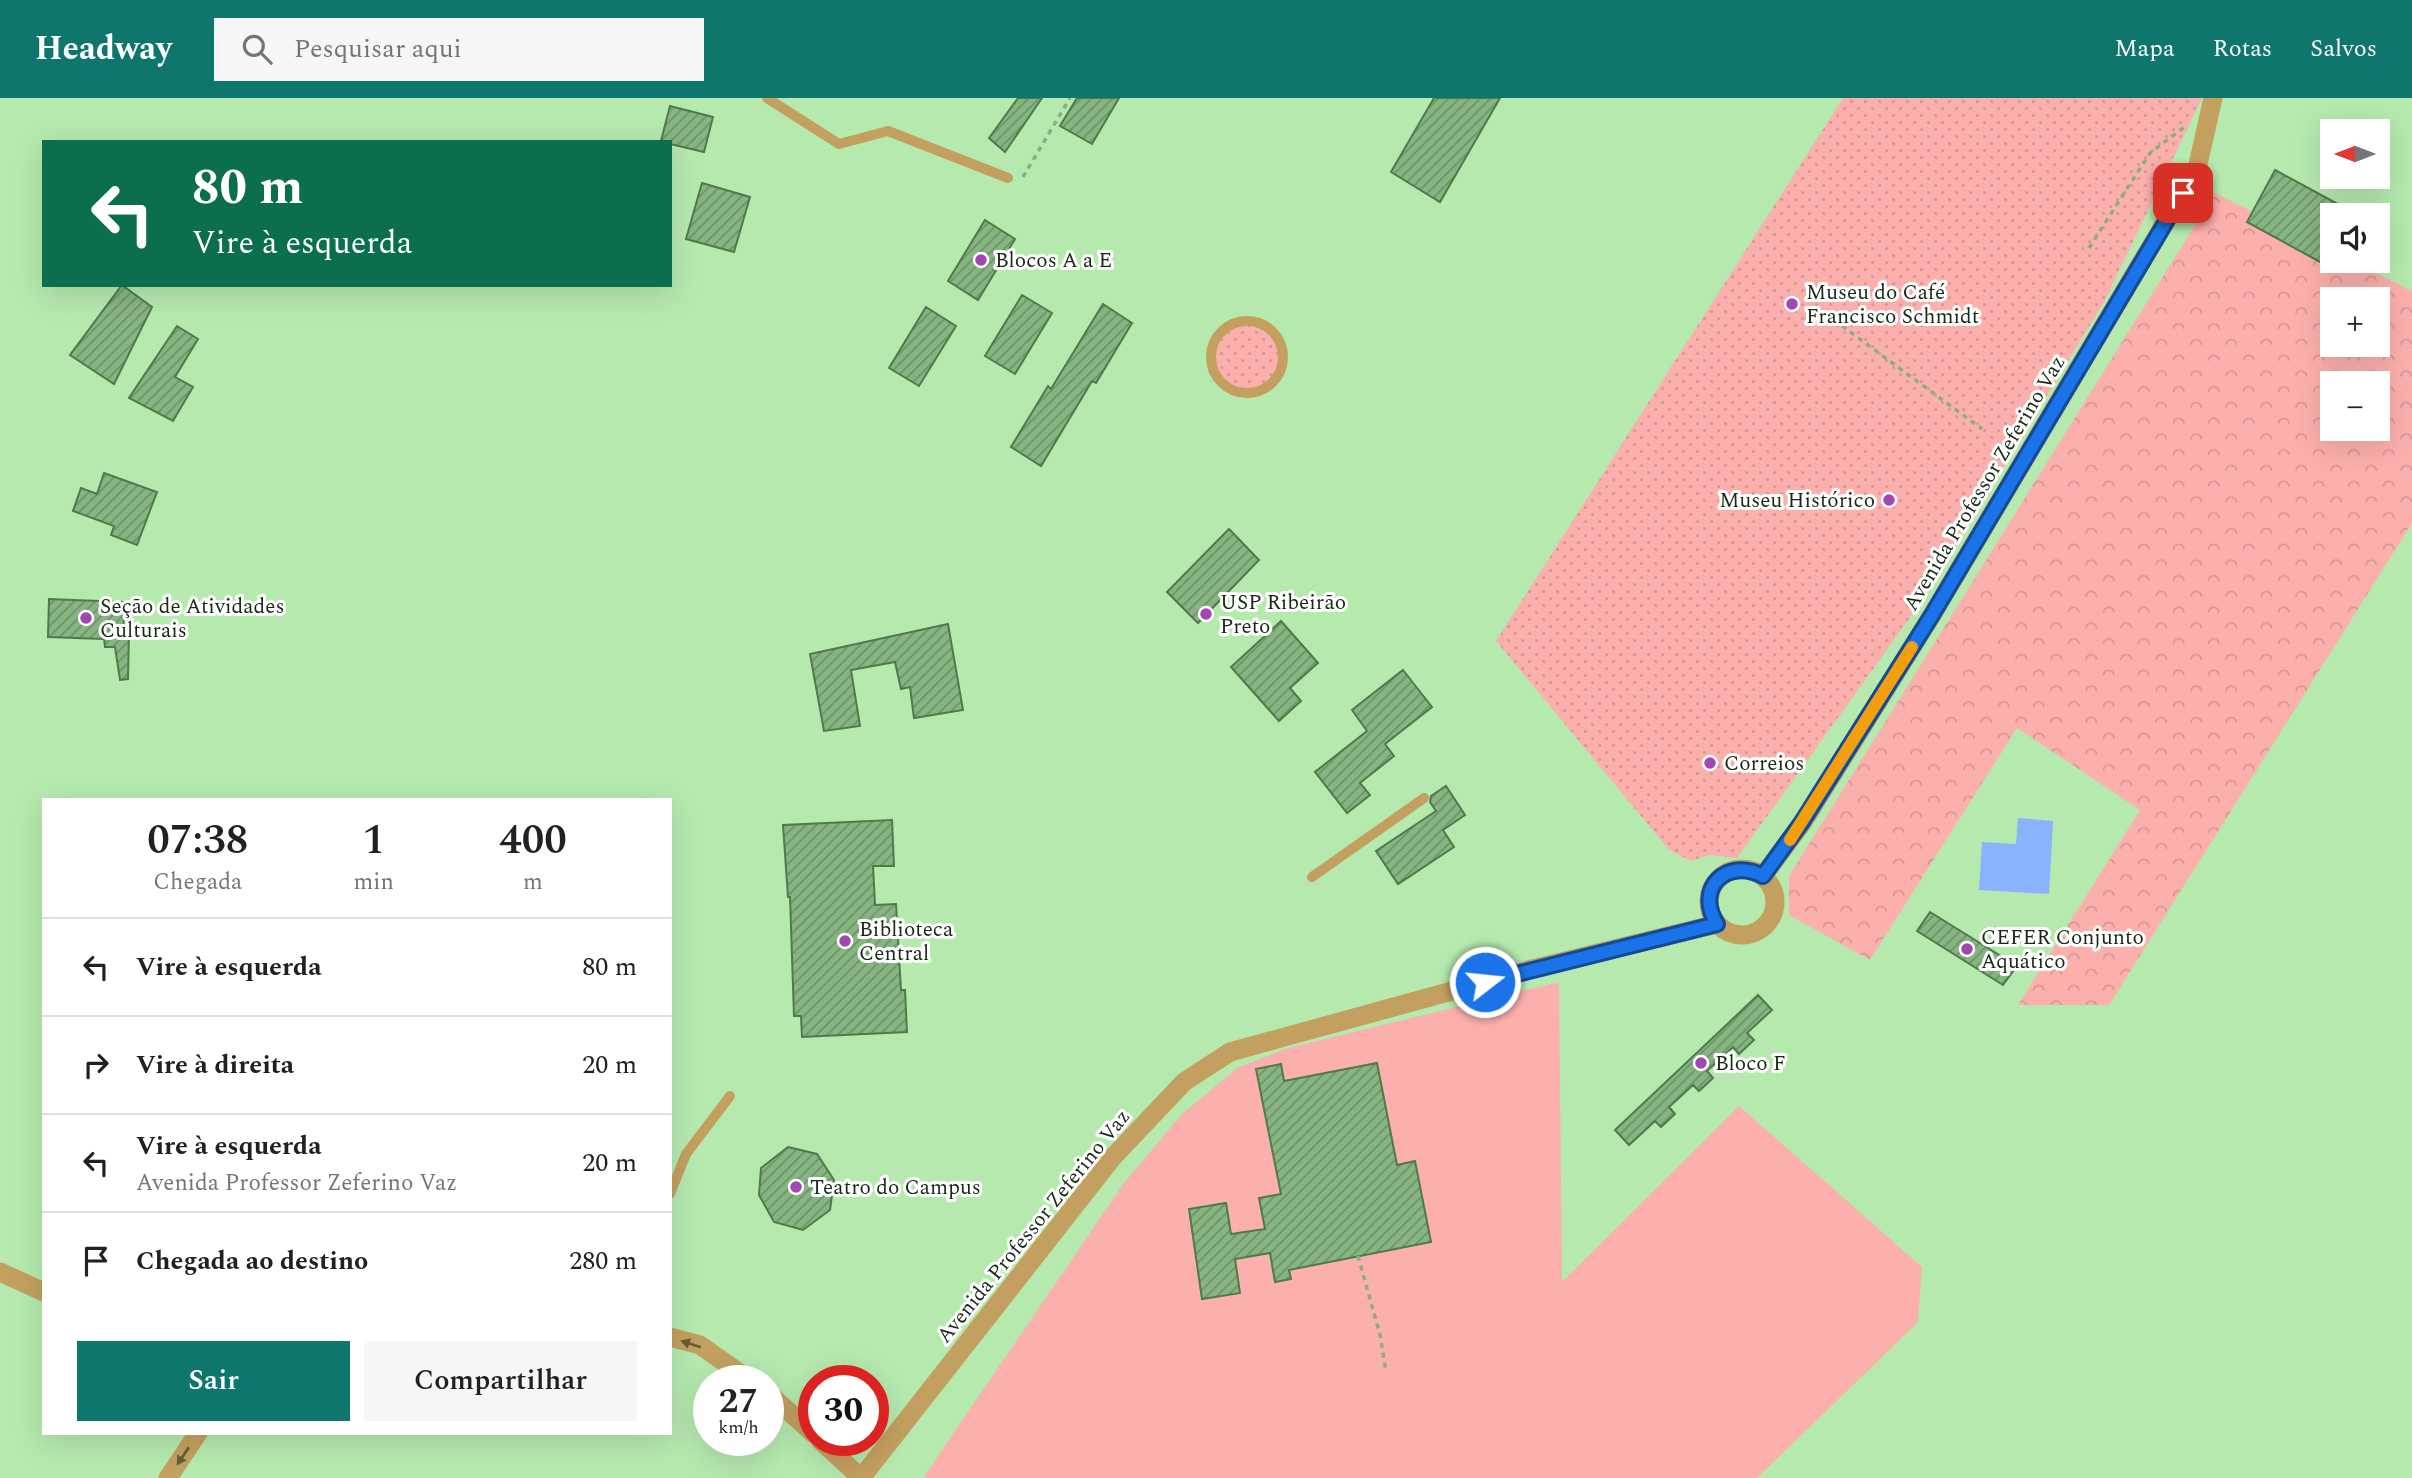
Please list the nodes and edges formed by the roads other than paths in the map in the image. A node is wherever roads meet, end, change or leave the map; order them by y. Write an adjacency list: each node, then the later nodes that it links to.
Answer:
1 (767, 98): 3 (lane)
2 (2212, 103): 6 (street, Avenida Professor Zeferino Vaz)
3 (1008, 178)
4 (1268, 326): 4 (lane)
5 (1424, 798): 7 (lane)
6 (1763, 876): 8 (street); 8 (street)
7 (1312, 877)
8 (1717, 924): 20 (street, Avenida Professor Zeferino Vaz)
9 (730, 1096): 10 (lane)
10 (672, 1189)
11 (0, 1272): 12 (street)
12 (42, 1291)
13 (672, 1338): 14 (street, one-way to 13)
14 (728, 1365)
15 (784, 1407): 16 (street)
16 (798, 1420)
17 (197, 1435): 19 (street, one-way to 19)
18 (838, 1456): 20 (street)
19 (168, 1478)
20 (861, 1478)

